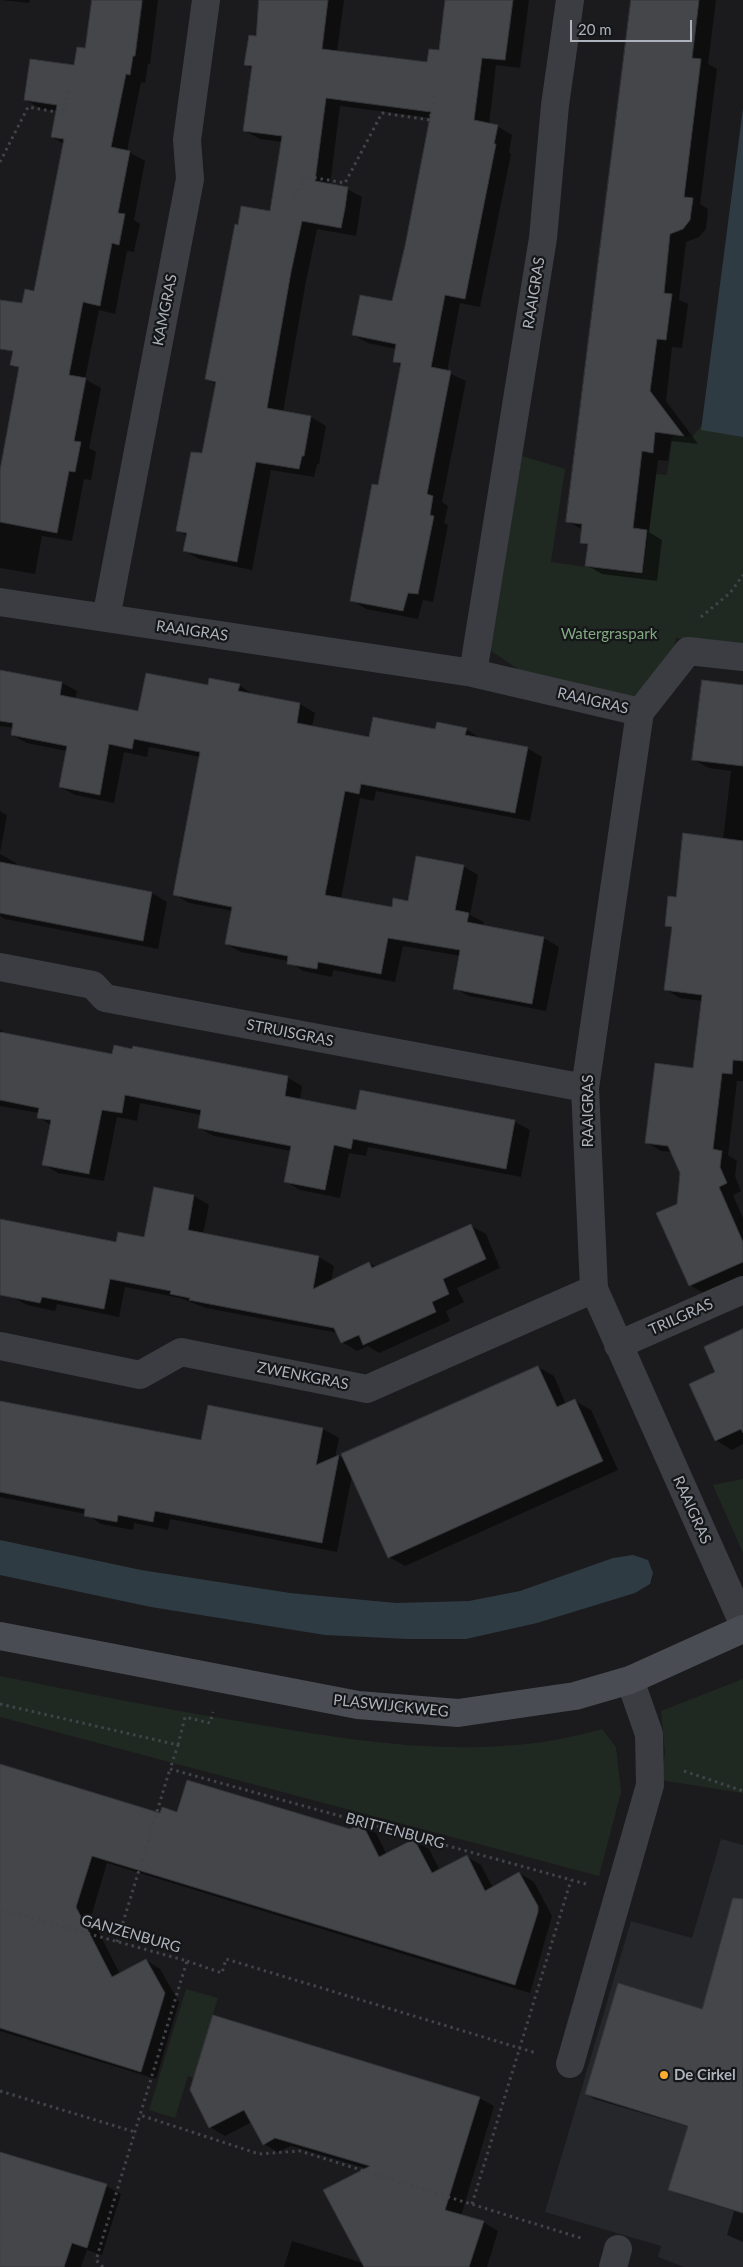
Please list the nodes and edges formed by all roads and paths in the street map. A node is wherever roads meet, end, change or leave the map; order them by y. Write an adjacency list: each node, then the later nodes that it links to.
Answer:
1 (206, 0): 9 (street, KAMGRAS)
2 (570, 0): 12 (street, RAAIGRAS)
3 (70, 88): 5 (path)
4 (435, 92): 6 (path)
5 (0, 162)
6 (294, 197)
7 (743, 575): 10 (path)
8 (0, 602): 9 (street, RAAIGRAS)
9 (106, 618): 12 (street, RAAIGRAS)
10 (688, 651): 11 (street); 13 (street)
11 (743, 657)
12 (473, 673): 13 (street, RAAIGRAS)
13 (640, 712): 15 (street, RAAIGRAS)
14 (0, 967): 15 (street, STRUISGRAS)
15 (586, 1088): 16 (street, RAAIGRAS)
16 (594, 1289): 18 (street, RAAIGRAS); 19 (street, ZWENKGRAS)
17 (743, 1290): 18 (street, TRILGRAS)
18 (618, 1345): 20 (street, RAAIGRAS)
19 (0, 1346)
20 (743, 1622)
21 (743, 1630): 24 (street, PLASWIJCKWEG)
22 (0, 1636): 23 (street, PLASWIJCKWEG)
23 (222, 1678): 24 (street, PLASWIJCKWEG); 26 (path)
24 (630, 1680): 28 (street)
25 (0, 1704): 26 (path)
26 (178, 1746): 27 (path)
27 (170, 1769): 30 (path, BRITTENBURG); 33 (path)
28 (650, 1785): 29 (path); 31 (street)
29 (743, 1791)
30 (571, 1880): 31 (path, BRITTENBURG); 35 (path)
31 (620, 1893): 36 (street)
32 (0, 1909): 33 (path, GANZENBURG)
33 (118, 1942): 34 (path, GANZENBURG)
34 (187, 1962): 35 (path); 38 (path, GANZENBURG)
35 (519, 2048): 36 (path); 40 (path)
36 (570, 2064)
37 (0, 2091): 39 (path)
38 (140, 2115): 39 (path, GANZENBURG); 40 (path)
39 (135, 2132): 42 (path, GANZENBURG)
40 (472, 2204): 41 (path)
41 (615, 2258)
42 (103, 2267)

